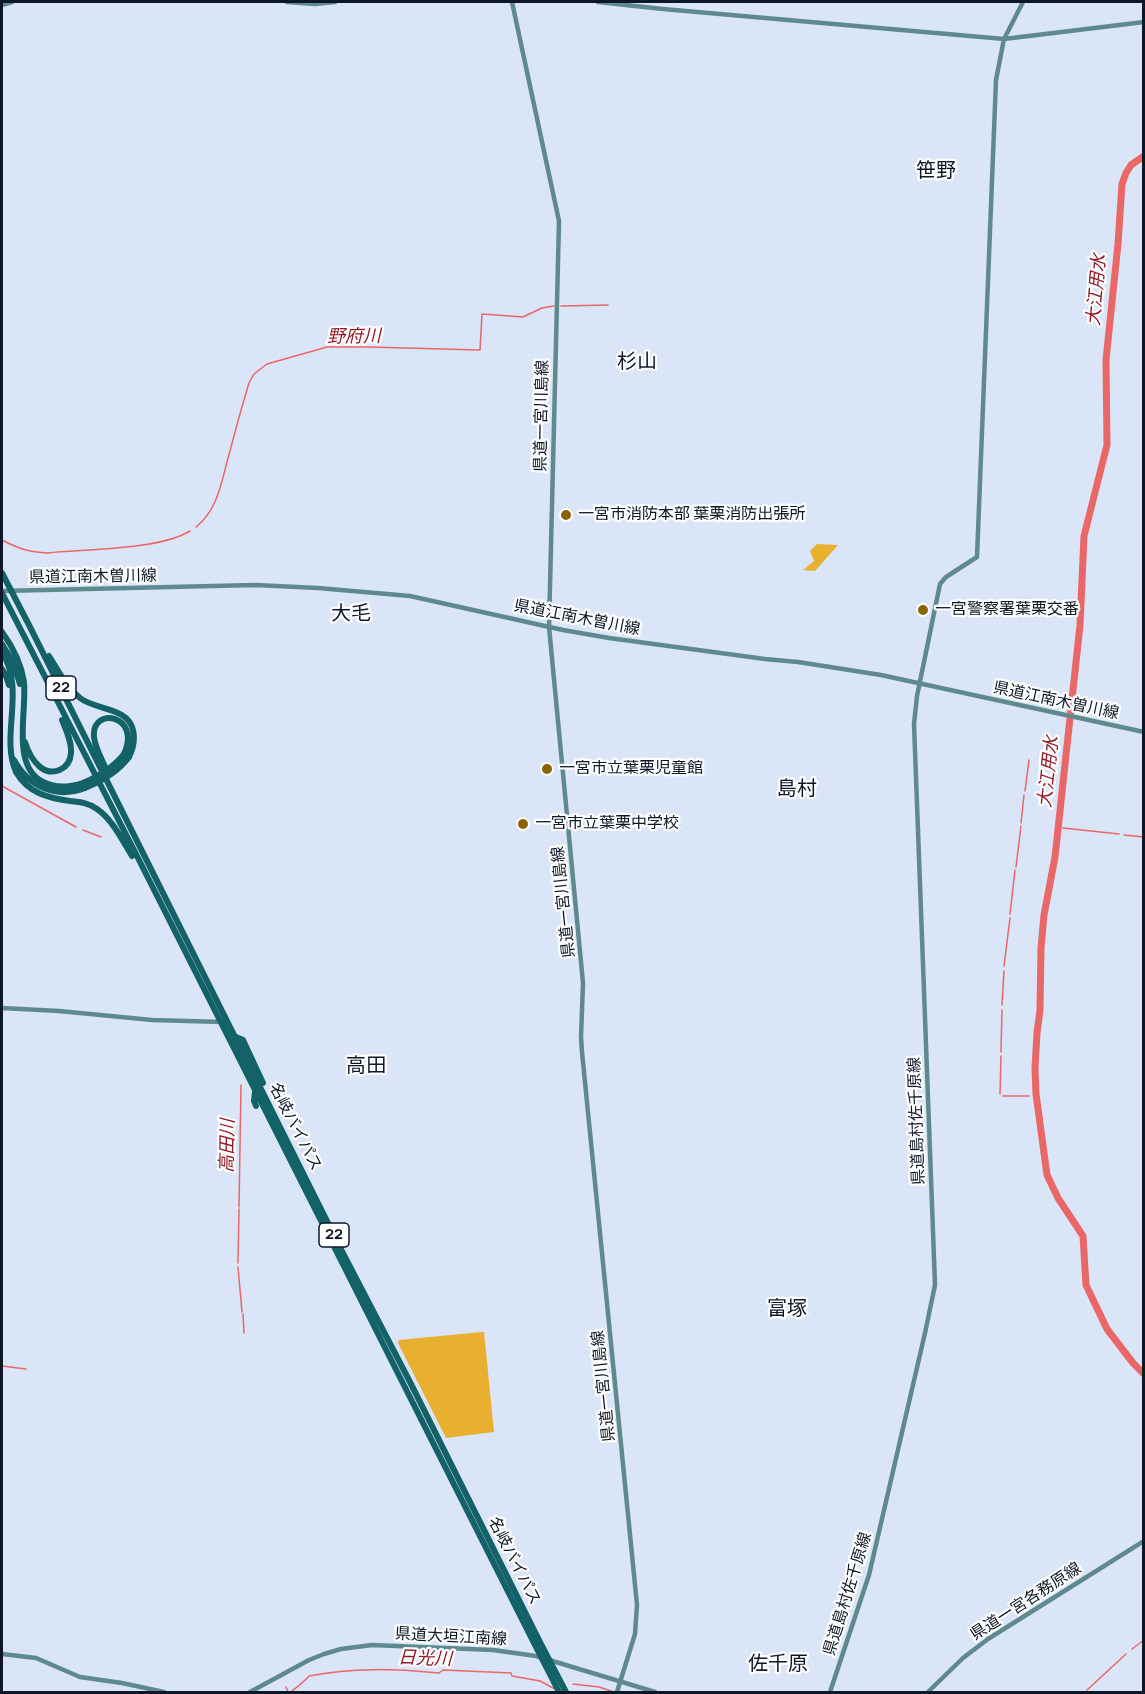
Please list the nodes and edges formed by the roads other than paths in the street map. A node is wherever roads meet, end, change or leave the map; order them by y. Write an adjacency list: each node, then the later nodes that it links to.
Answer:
1 (12, 2): 7 (main road)
2 (287, 2): 3 (main road)
3 (335, 2)
4 (512, 2): 14 (main road, 県道一宮川島線)
5 (598, 2): 9 (main road)
6 (1023, 2): 9 (main road)
7 (2, 5)
8 (1143, 22): 9 (main road)
9 (1004, 39): 20 (main road, 県道島村佐千原線)
10 (2, 573): 11 (highway, 22)
11 (11, 591): 12 (main road, 県道江南木曽川線); 13 (highway, 22); 14 (main road, 県道江南木曽川線)
12 (2, 592): 18 (highway, 22)
13 (29, 625): 26 (highway); 28 (highway, 22)
14 (549, 627): 20 (main road, 県道江南木曽川線); 39 (main road, 県道一宮川島線)
15 (2, 632): 22 (highway)
16 (2, 644): 22 (highway)
17 (2, 652): 21 (highway)
18 (34, 657): 25 (highway); 29 (highway, 22)
19 (2, 669): 21 (highway)
20 (920, 683): 23 (main road, 県道江南木曽川線); 46 (main road, 県道島村佐千原線)
21 (10, 706): 24 (highway)
22 (24, 707): 25 (highway)
23 (1143, 732)
24 (9, 733): 27 (highway); 29 (highway)
25 (24, 733): 27 (highway)
26 (126, 755): 27 (highway, bridge); 28 (highway)
27 (84, 785)
28 (119, 803): 29 (highway)
29 (122, 823): 31 (highway, 名岐バイパス / 22); 32 (highway, 名岐バイパス / 22)
30 (2, 1008): 31 (main road)
31 (222, 1022): 34 (highway, 名岐バイパス / 22)
32 (236, 1036): 33 (highway, 22); 37 (highway, 名岐バイパス / 22)
33 (263, 1083)
34 (255, 1091): 35 (highway, 22); 37 (highway, 名岐バイパス / 22)
35 (256, 1106)
36 (1143, 1541): 47 (main road, 県道一宮各務原線)
37 (540, 1648): 42 (highway, 名岐バイパス / 22, bridge); 43 (highway, 名岐バイパス / 22, bridge)
38 (2, 1654): 40 (main road)
39 (621, 1681): 41 (main road, 県道大垣江南線); 44 (main road, 県道一宮川島線); 45 (main road, 県道大垣江南線)
40 (164, 1692)
41 (250, 1692)
42 (559, 1692)
43 (566, 1692)
44 (617, 1692)
45 (655, 1692)
46 (830, 1692)
47 (928, 1692)

